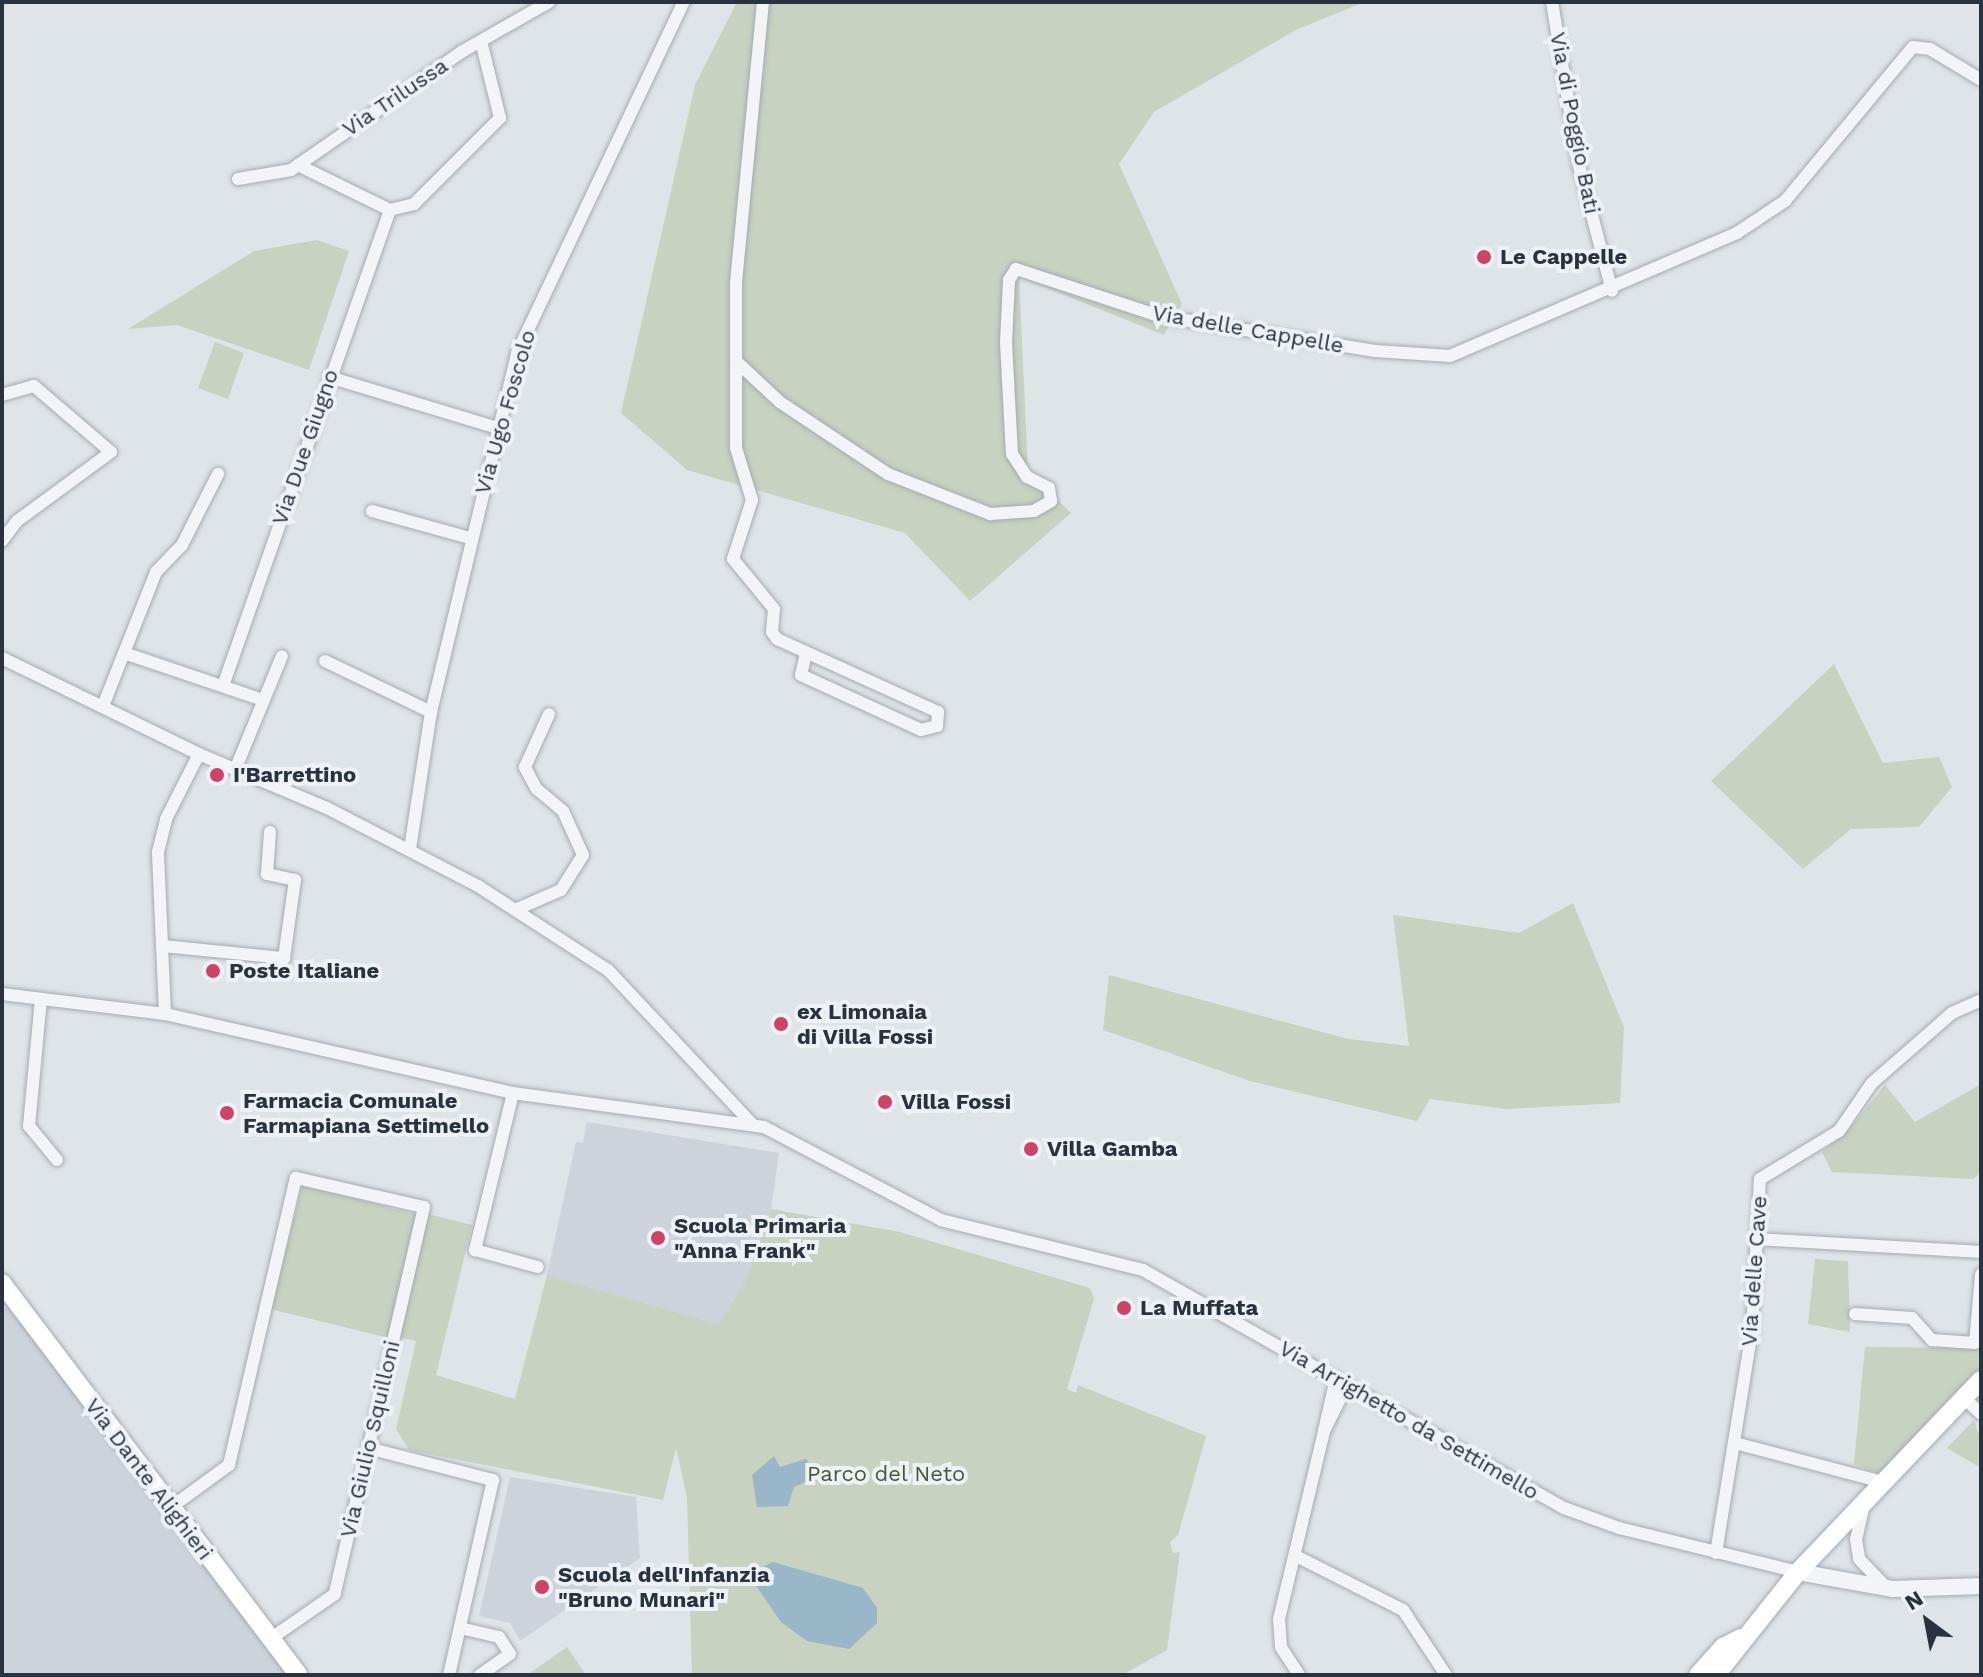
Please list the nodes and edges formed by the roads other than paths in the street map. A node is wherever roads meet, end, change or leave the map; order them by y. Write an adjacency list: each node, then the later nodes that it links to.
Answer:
1 (549, 2): 5 (street, Via Trilussa)
2 (684, 2): 14 (street, Via Ugo Foscolo)
3 (763, 2): 11 (street)
4 (1552, 2): 10 (street, Via di Poggio Bati)
5 (481, 41): 7 (street, Via Trilussa); 9 (street)
6 (1981, 80): 10 (street, Via delle Cappelle)
7 (298, 165): 8 (street, Via Trilussa); 9 (street)
8 (238, 179)
9 (390, 210): 12 (street, Via Due Giugno)
10 (1612, 291): 11 (street, Via delle Cappelle)
11 (738, 363): 20 (street)
12 (329, 377): 14 (street); 24 (street, Via Due Giugno)
13 (2, 395): 18 (street)
14 (498, 428): 17 (street, Via Ugo Foscolo)
15 (218, 474): 19 (street)
16 (372, 511): 17 (street)
17 (470, 538): 27 (street, Via Ugo Foscolo)
18 (2, 541)
19 (124, 653): 24 (street); 26 (street)
20 (806, 654): 20 (street)
21 (282, 656): 25 (street)
22 (2, 658): 26 (street, Via Arrighetto da Settimello)
23 (325, 661): 27 (street)
24 (223, 686): 25 (street)
25 (263, 700): 30 (street)
26 (103, 706): 29 (street, Via Arrighetto da Settimello)
27 (431, 712): 32 (street, Via Ugo Foscolo)
28 (549, 714): 33 (street)
29 (199, 754): 30 (street, Via Arrighetto da Settimello); 34 (street)
30 (235, 770): 32 (street, Via Arrighetto da Settimello)
31 (270, 832): 34 (street)
32 (410, 849): 33 (street, Via Arrighetto da Settimello)
33 (515, 910): 40 (street, Via Arrighetto da Settimello)
34 (163, 946): 38 (street)
35 (2, 994): 36 (street)
36 (41, 999): 38 (street); 41 (street)
37 (1981, 1000): 42 (street, Via delle Cave)
38 (165, 1014): 39 (street)
39 (513, 1093): 40 (street); 44 (street)
40 (751, 1123): 49 (street, Via Arrighetto da Settimello)
41 (57, 1160)
42 (1757, 1239): 43 (street); 52 (street, Via delle Cave)
43 (1981, 1252)
44 (538, 1267)
45 (1981, 1274): 47 (street)
46 (2, 1283): 56 (main road, Via Dante Alighieri)
47 (1855, 1314)
48 (1981, 1380): 50 (main road)
49 (1341, 1382): 57 (street, Via Arrighetto da Settimello); 58 (street)
50 (1964, 1398): 51 (street); 54 (main road)
51 (1981, 1414)
52 (1735, 1443): 54 (street); 57 (street, Via delle Cave)
53 (368, 1448): 56 (street, Via Giulio Squilloni); 62 (street); 64 (street, Via Giulio Squilloni)
54 (1883, 1482): 55 (main road)
55 (1865, 1500): 59 (main road); 61 (street)
56 (170, 1508): 64 (main road, Via Dante Alighieri)
57 (1716, 1553): 59 (street, Via Arrighetto da Settimello)
58 (1296, 1556): 68 (street); 69 (street)
59 (1798, 1572): 61 (street); 63 (main road)
60 (1981, 1586): 61 (street)
61 (1888, 1588)
62 (460, 1628): 66 (street); 67 (street)
63 (1741, 1638): 70 (main road); 71 (main road)
64 (270, 1639): 65 (main road, Via Dante Alighieri)
65 (298, 1675)
66 (449, 1675)
67 (480, 1675)
68 (1299, 1675)
69 (1446, 1675)
70 (1698, 1675)
71 (1716, 1675)

